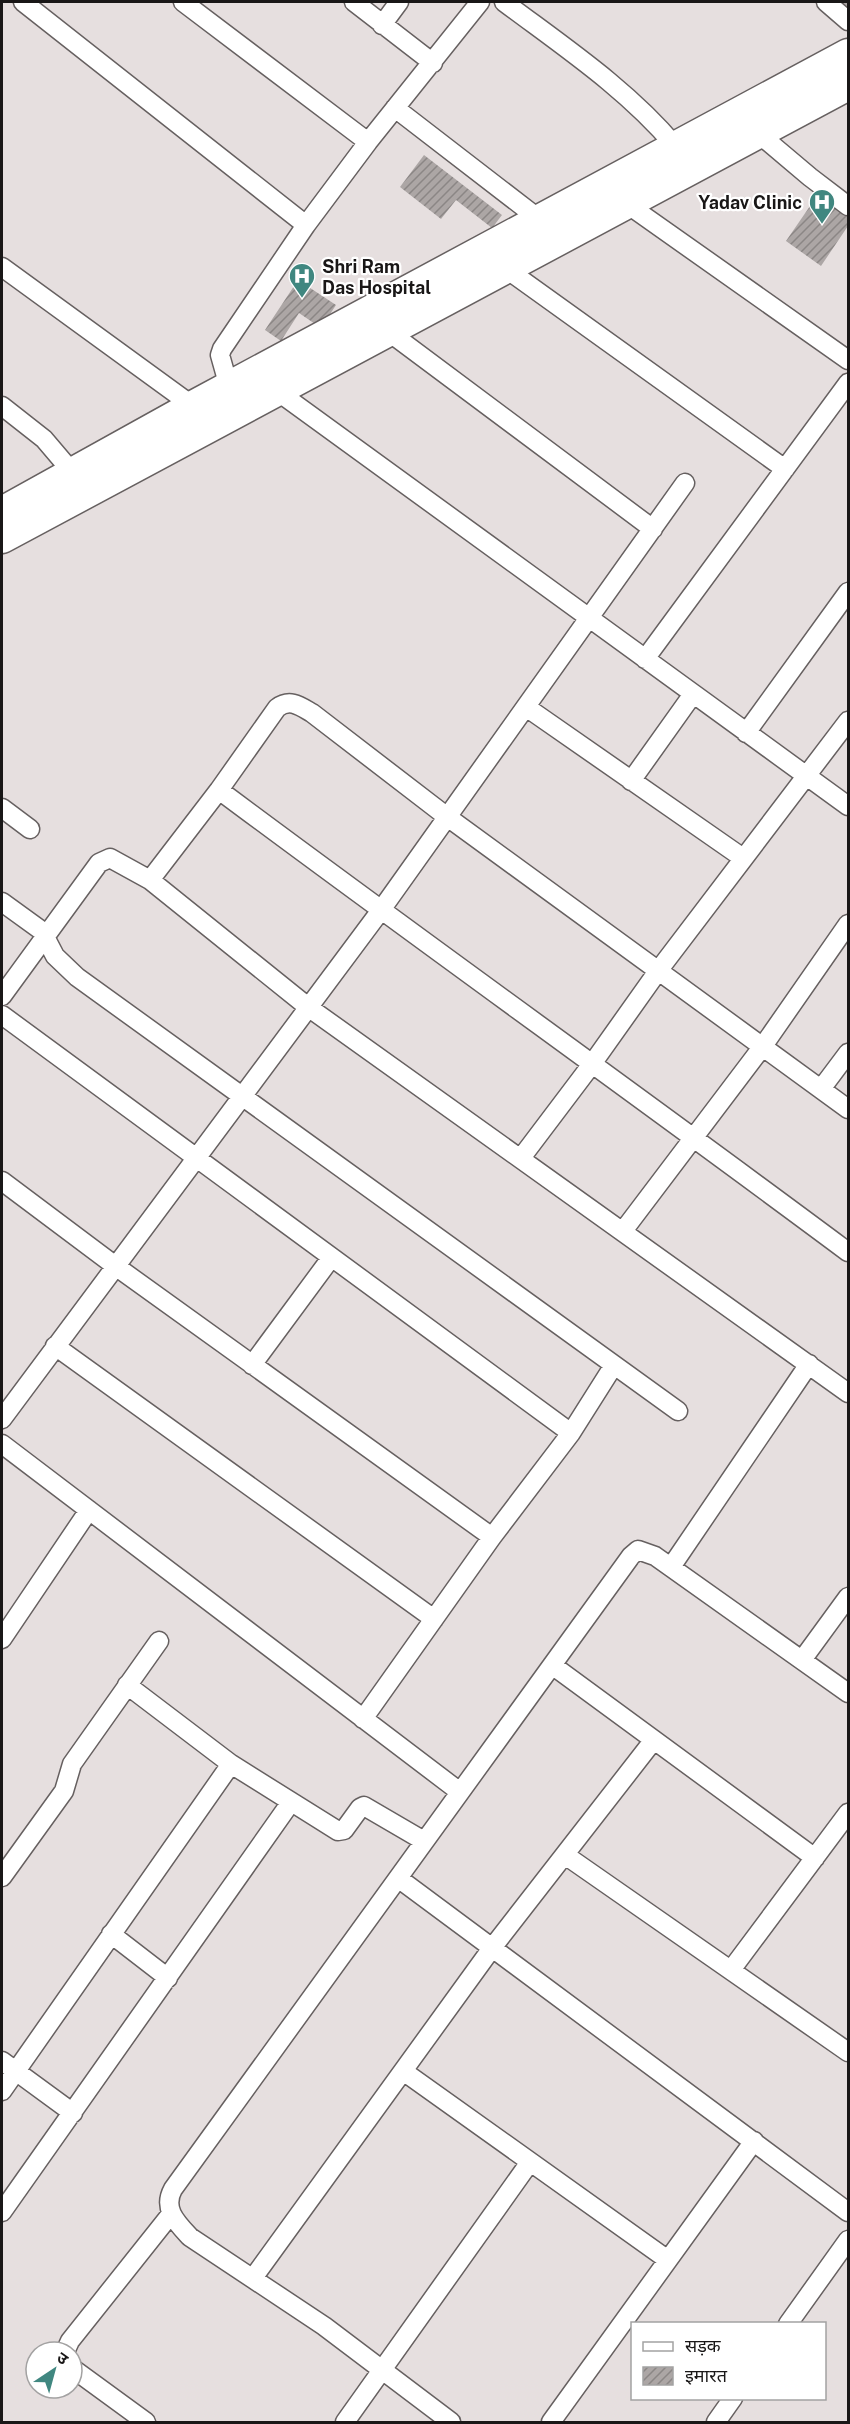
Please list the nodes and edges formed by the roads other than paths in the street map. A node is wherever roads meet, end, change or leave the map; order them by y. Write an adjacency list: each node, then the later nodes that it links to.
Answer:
1 (23, 2): 20 (street)
2 (183, 2): 15 (street)
3 (354, 2): 9 (street)
4 (399, 2): 9 (street)
5 (480, 2): 11 (street)
6 (504, 2): 16 (street)
7 (826, 2): 8 (street)
8 (849, 21)
9 (382, 25): 11 (street)
10 (849, 54): 16 (main road)
11 (433, 63): 13 (street)
12 (849, 85): 14 (main road)
13 (395, 108): 15 (street); 19 (street)
14 (759, 134): 17 (main road); 18 (street)
15 (368, 142): 20 (street)
16 (675, 146): 19 (main road)
17 (627, 204): 22 (main road); 24 (street)
18 (849, 206)
19 (539, 219): 26 (main road)
20 (306, 225): 26 (street)
21 (2, 267): 29 (street)
22 (505, 268): 23 (main road); 30 (street)
23 (389, 332): 27 (main road); 34 (street)
24 (849, 360)
25 (849, 383): 30 (street)
26 (229, 387): 29 (main road)
27 (276, 391): 31 (main road); 37 (street)
28 (2, 406): 31 (street)
29 (193, 406): 31 (main road)
30 (785, 469): 38 (street)
31 (80, 483): 33 (main road); 35 (main road)
32 (685, 483): 34 (street)
33 (2, 512)
34 (653, 529): 37 (street)
35 (2, 538)
36 (849, 592): 42 (street)
37 (589, 618): 38 (street); 40 (street)
38 (645, 659): 39 (street)
39 (693, 694): 42 (street); 44 (street)
40 (526, 707): 44 (street); 48 (street)
41 (849, 721): 43 (street)
42 (746, 733): 43 (street)
43 (806, 776): 46 (street); 50 (street)
44 (631, 781): 50 (street)
45 (219, 790): 48 (street); 51 (street); 53 (street)
46 (849, 806)
47 (2, 807): 49 (street)
48 (446, 816): 53 (street); 56 (street)
49 (30, 829)
50 (743, 858): 56 (street)
51 (150, 880): 55 (street); 58 (street)
52 (2, 902): 55 (street)
53 (381, 910): 58 (street); 62 (street)
54 (849, 924): 60 (street)
55 (45, 935): 57 (street); 64 (street)
56 (658, 971): 60 (street); 62 (street)
57 (2, 996)
58 (308, 1007): 64 (street); 67 (street)
59 (2, 1015): 68 (street)
60 (763, 1046): 63 (street); 66 (street)
61 (849, 1053): 63 (street)
62 (592, 1064): 66 (street); 67 (street)
63 (821, 1089): 65 (street)
64 (242, 1098): 68 (street); 77 (street)
65 (849, 1109)
66 (695, 1138): 70 (street); 71 (street)
67 (521, 1158): 70 (street)
68 (196, 1159): 72 (street); 73 (street)
69 (2, 1181): 73 (street)
70 (622, 1231): 75 (street)
71 (849, 1252)
72 (331, 1258): 76 (street); 81 (street)
73 (114, 1265): 74 (street); 76 (street)
74 (55, 1346): 80 (street); 87 (street)
75 (809, 1364): 78 (street); 85 (street)
76 (252, 1365): 84 (street)
77 (614, 1365): 79 (street); 81 (street)
78 (847, 1388)
79 (678, 1411)
80 (2, 1419)
81 (571, 1433): 84 (street)
82 (2, 1444): 83 (street)
83 (89, 1510): 88 (street); 94 (street)
84 (492, 1537): 87 (street)
85 (671, 1567): 90 (street); 91 (street)
86 (849, 1597): 90 (street)
87 (434, 1619): 94 (street)
88 (2, 1639)
89 (159, 1641): 92 (street)
90 (802, 1660): 93 (street)
91 (552, 1665): 95 (street); 97 (street)
92 (127, 1685): 96 (street); 103 (street)
93 (849, 1693)
94 (363, 1719): 97 (street)
95 (653, 1741): 101 (street); 102 (street)
96 (231, 1764): 98 (street); 105 (street)
97 (460, 1792): 100 (street)
98 (291, 1802): 100 (street); 108 (street)
99 (849, 1813): 102 (street)
100 (424, 1841): 104 (street)
101 (565, 1855): 106 (street); 107 (street)
102 (815, 1858): 107 (street)
103 (2, 1877)
104 (398, 1878): 106 (street); 118 (street)
105 (111, 1934): 108 (street); 110 (street)
106 (492, 1948): 111 (street); 114 (street)
107 (731, 1970): 109 (street)
108 (168, 1978): 113 (street)
109 (849, 2052)
110 (8, 2066): 112 (street); 113 (street)
111 (403, 2071): 115 (street); 121 (street)
112 (2, 2091)
113 (73, 2113): 116 (street)
114 (754, 2142): 117 (street); 120 (street)
115 (530, 2162): 120 (street); 124 (street)
116 (2, 2212)
117 (849, 2212)
118 (171, 2214): 121 (street); 123 (street)
119 (849, 2240): 122 (street)
120 (668, 2260): 130 (street)
121 (253, 2278): 124 (street)
122 (789, 2322)
123 (71, 2340)
124 (382, 2370): 128 (street); 129 (street)
125 (84, 2377): 127 (street)
126 (732, 2400): 131 (street)
127 (146, 2422)
128 (345, 2422)
129 (451, 2422)
130 (551, 2422)
131 (716, 2422)

